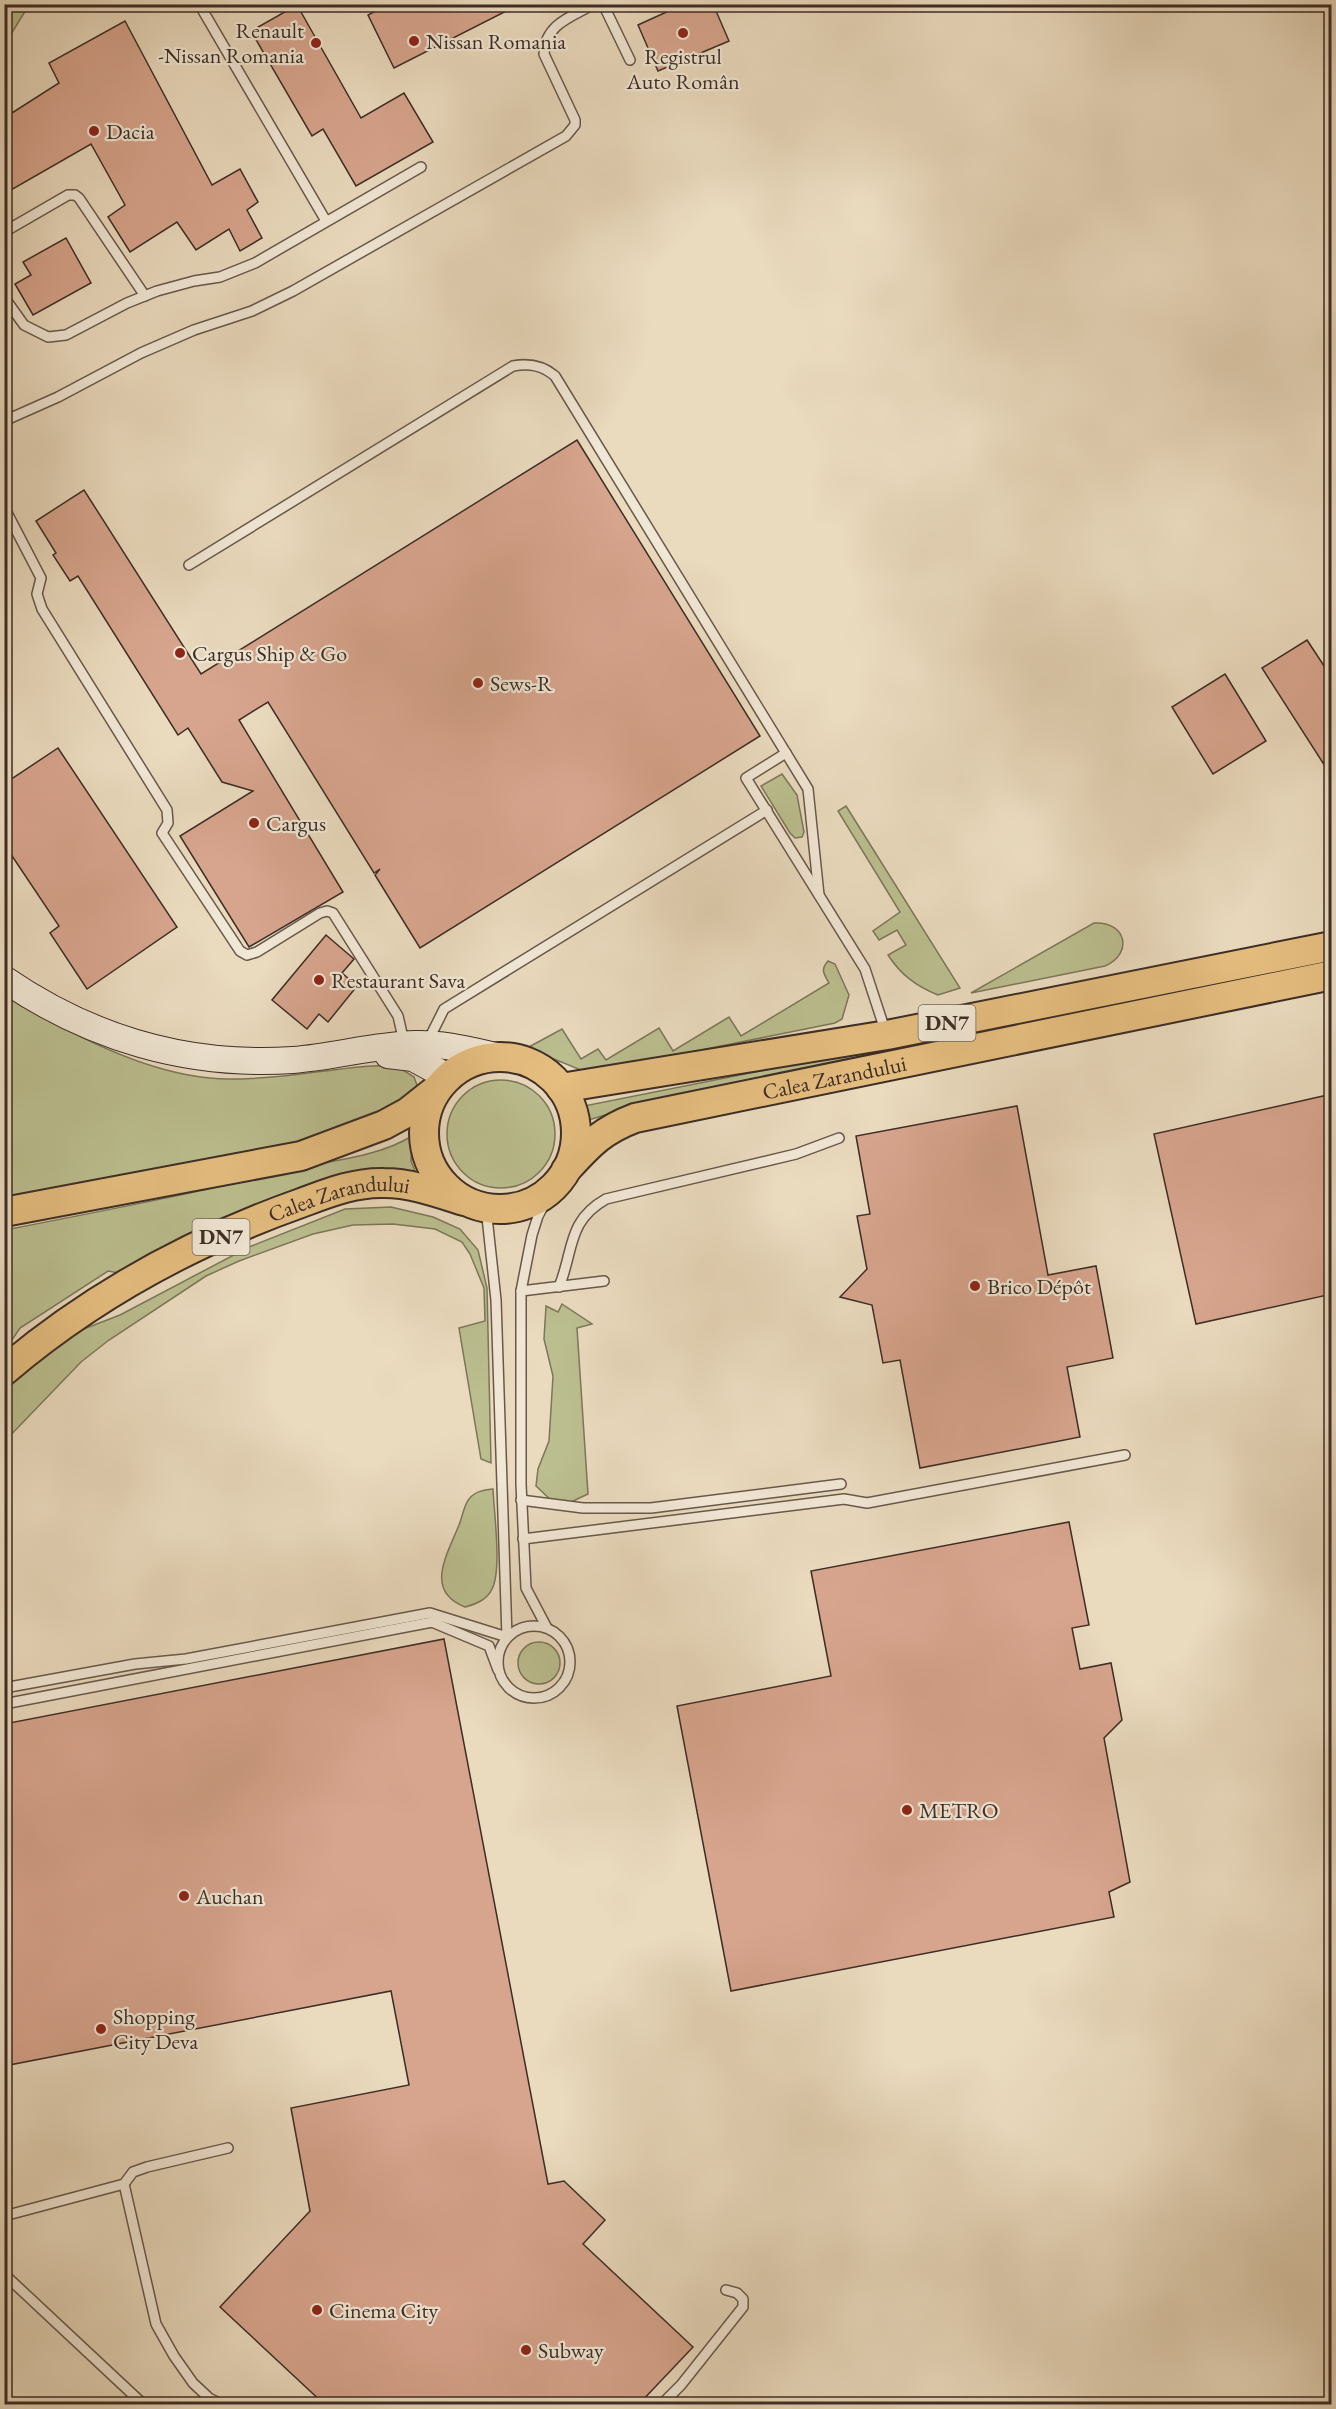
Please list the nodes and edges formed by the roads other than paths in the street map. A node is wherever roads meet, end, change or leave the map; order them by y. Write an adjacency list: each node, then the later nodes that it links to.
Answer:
1 (199, 4): 6 (lane)
2 (594, 4): 10 (lane)
3 (603, 4): 4 (lane)
4 (630, 60)
5 (421, 167): 6 (lane)
6 (326, 221): 8 (lane)
7 (4, 232): 8 (lane)
8 (144, 296): 9 (lane)
9 (4, 297)
10 (4, 421)
11 (4, 507): 20 (lane)
12 (189, 565): 13 (lane)
13 (786, 753): 14 (lane); 15 (lane)
14 (767, 810): 15 (lane); 20 (lane)
15 (819, 895): 19 (lane)
16 (1332, 945): 19 (main road, Calea Zarandului / DN7)
17 (1332, 975): 26 (main road, Calea Zarandului / DN7)
18 (4, 979): 21 (main road)
19 (887, 1035): 24 (main road, Calea Zarandului / DN7)
20 (416, 1045): 21 (main road); 22 (main road)
21 (345, 1053): 23 (main road)
22 (506, 1058): 23 (main road); 24 (main road)
23 (443, 1082): 27 (main road, Calea Zarandului); 28 (main road)
24 (561, 1088): 26 (main road)
25 (838, 1138): 30 (lane)
26 (560, 1179): 27 (main road, Calea Zarandului / DN7); 31 (lane)
27 (475, 1205): 32 (main road, Calea Zarandului / DN7); 38 (lane)
28 (4, 1212)
29 (604, 1281): 30 (lane)
30 (559, 1287): 31 (lane)
31 (521, 1291): 35 (lane)
32 (4, 1371)
33 (1125, 1455): 36 (lane)
34 (841, 1484): 35 (lane)
35 (521, 1500): 36 (lane)
36 (523, 1539): 37 (lane)
37 (548, 1628): 38 (lane); 39 (lane)
38 (507, 1637): 39 (lane); 40 (lane)
39 (498, 1670): 41 (lane)
40 (4, 1688)
41 (4, 1704)
42 (228, 2148): 43 (lane)
43 (124, 2184): 44 (lane); 48 (lane)
44 (4, 2216)
45 (4, 2274): 47 (lane)
46 (726, 2290): 49 (lane)
47 (143, 2404)
48 (221, 2404)
49 (662, 2404)

